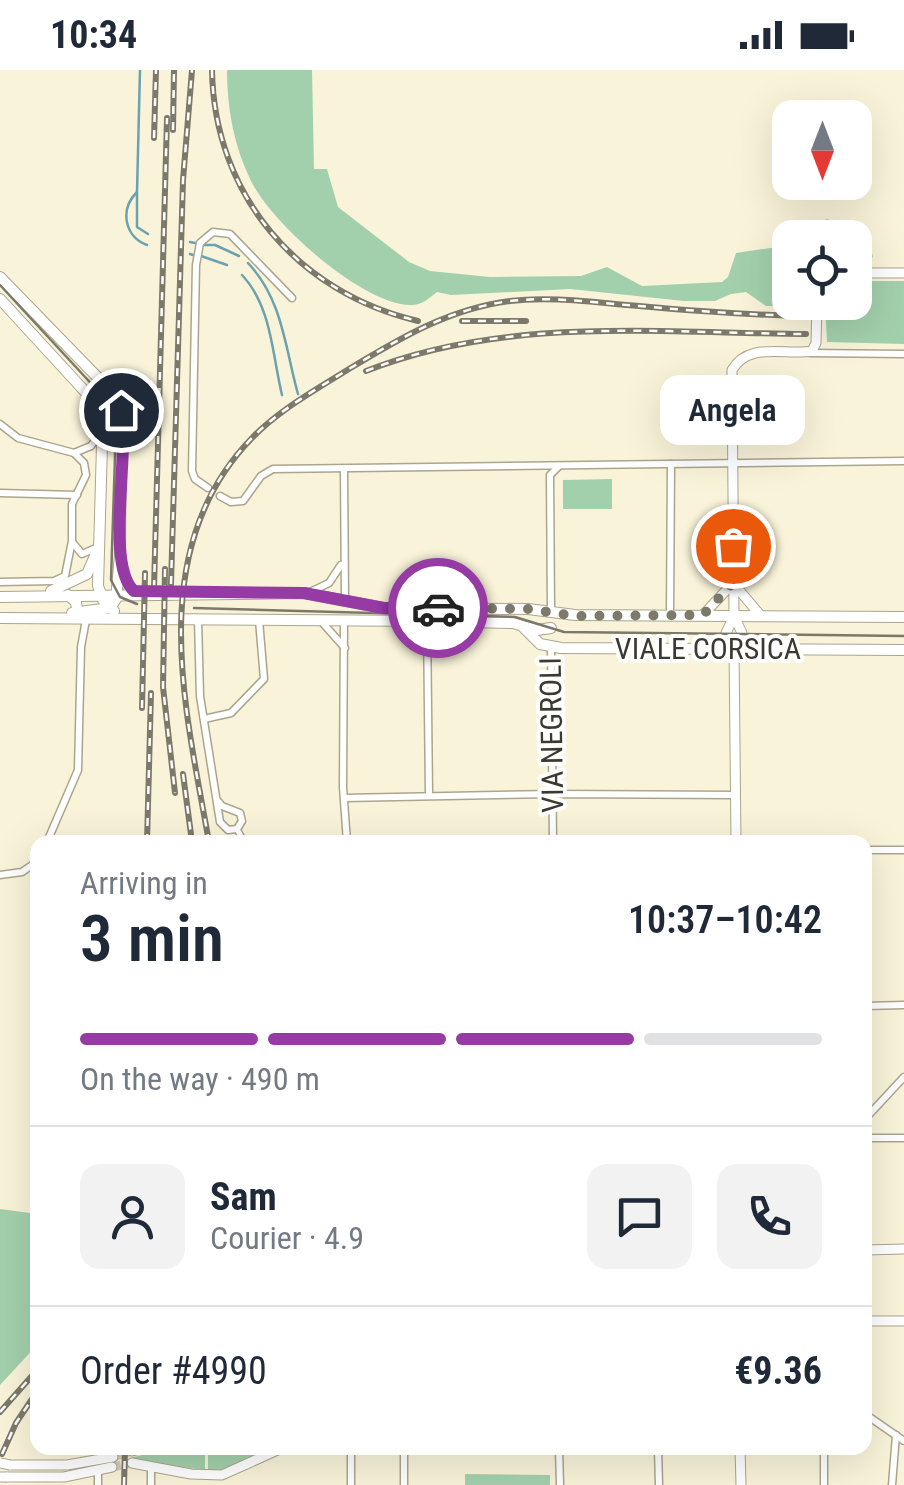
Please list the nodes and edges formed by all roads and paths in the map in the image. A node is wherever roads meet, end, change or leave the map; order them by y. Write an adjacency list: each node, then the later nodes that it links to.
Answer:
1 (872, 273): 2 (street)
2 (904, 274)
3 (0, 277): 28 (main road)
4 (292, 298): 21 (street)
5 (0, 299): 12 (main road)
6 (816, 320): 7 (street)
7 (816, 336): 8 (street); 9 (street)
8 (794, 352): 9 (street); 15 (street)
9 (808, 353): 10 (street)
10 (904, 354)
11 (0, 424): 13 (street)
12 (104, 428): 13 (street); 24 (main road)
13 (74, 453): 22 (street)
14 (904, 461): 15 (street)
15 (732, 463): 16 (street); 31 (street)
16 (670, 464): 17 (street); 42 (street)
17 (564, 465): 18 (street); 20 (street)
18 (538, 466): 19 (street); 20 (street)
19 (344, 470): 25 (street); 29 (street)
20 (550, 475): 41 (street)
21 (205, 486)
22 (80, 490): 23 (street); 24 (street); 26 (street)
23 (0, 493)
24 (101, 493): 27 (main road)
25 (220, 496)
26 (72, 541): 27 (street); 30 (street)
27 (99, 547): 35 (main road); 38 (main road)
28 (120, 555): 32 (main road); 33 (main road)
29 (343, 559): 34 (street); 39 (street)
30 (0, 582)
31 (733, 583): 43 (street, VIALE CORSICA); 44 (street); 45 (street, VIALE CORSICA)
32 (117, 593): 33 (main road); 35 (main road); 40 (main road)
33 (137, 593): 34 (main road)
34 (304, 593): 39 (main road, VIALE CORSICA)
35 (100, 594): 36 (main road); 40 (main road)
36 (67, 595): 38 (main road); 46 (main road)
37 (0, 596): 38 (main road)
38 (20, 596)
39 (345, 600): 41 (main road, VIALE CORSICA); 53 (main road)
40 (110, 608): 46 (main road); 49 (main road)
41 (551, 612): 42 (main road, VIALE CORSICA); 56 (main road, VIA NEGROLI)
42 (670, 615): 43 (main road, VIALE CORSICA)
43 (703, 615): 44 (main road, VIALE CORSICA)
44 (734, 616): 45 (main road, VIALE CORSICA); 59 (street); 59 (street)
45 (761, 616): 47 (main road, VIALE CORSICA)
46 (80, 617): 48 (main road); 49 (main road); 68 (street)
47 (904, 617)
48 (0, 618)
49 (135, 620): 50 (main road)
50 (198, 620): 51 (main road); 61 (street)
51 (259, 620): 52 (main road); 61 (street)
52 (320, 620): 53 (main road); 58 (street)
53 (344, 620): 54 (main road); 58 (street)
54 (428, 621): 55 (main road); 63 (street)
55 (519, 625): 56 (main road); 57 (main road)
56 (551, 628): 57 (main road, VIA NEGROLI)
57 (551, 646): 59 (main road, VIALE CORSICA); 62 (street, VIA NEGROLI)
58 (345, 649): 65 (street)
59 (734, 649): 60 (main road, VIALE CORSICA); 64 (street)
60 (904, 650)
61 (204, 719): 66 (street)
62 (552, 794): 63 (street); 64 (street); 71 (street, VIA NEGROLI)
63 (428, 795): 65 (street)
64 (735, 795): 72 (street)
65 (344, 798): 70 (street)
66 (218, 802): 67 (street); 67 (street)
67 (236, 829): 69 (street)
68 (49, 835)
69 (240, 835)
70 (346, 835)
71 (553, 835)
72 (736, 835)
73 (872, 850): 74 (street)
74 (904, 850)
75 (30, 866): 76 (street)
76 (0, 875)
77 (904, 1005): 78 (street)
78 (872, 1006)
79 (904, 1077): 80 (street)
80 (872, 1111)
81 (872, 1138): 82 (street)
82 (904, 1138)
83 (904, 1249): 84 (street)
84 (872, 1250)
85 (904, 1321): 86 (street)
86 (872, 1322)
87 (872, 1419): 88 (street)
88 (896, 1436): 89 (street); 113 (street)
89 (904, 1441)
90 (267, 1455): 101 (street)
91 (350, 1455): 107 (street)
92 (404, 1455): 108 (street)
93 (559, 1455): 109 (street)
94 (658, 1455): 110 (street)
95 (740, 1455): 111 (street)
96 (824, 1455): 112 (street)
97 (132, 1463): 99 (street)
98 (5, 1464): 100 (street)
99 (151, 1466): 103 (street); 105 (street)
100 (98, 1472): 102 (street); 104 (street)
101 (230, 1473): 103 (street); 106 (street)
102 (3, 1477)
103 (216, 1480)
104 (98, 1485)
105 (152, 1485)
106 (226, 1485)
107 (352, 1485)
108 (404, 1485)
109 (560, 1485)
110 (658, 1485)
111 (741, 1485)
112 (824, 1485)
113 (892, 1485)

